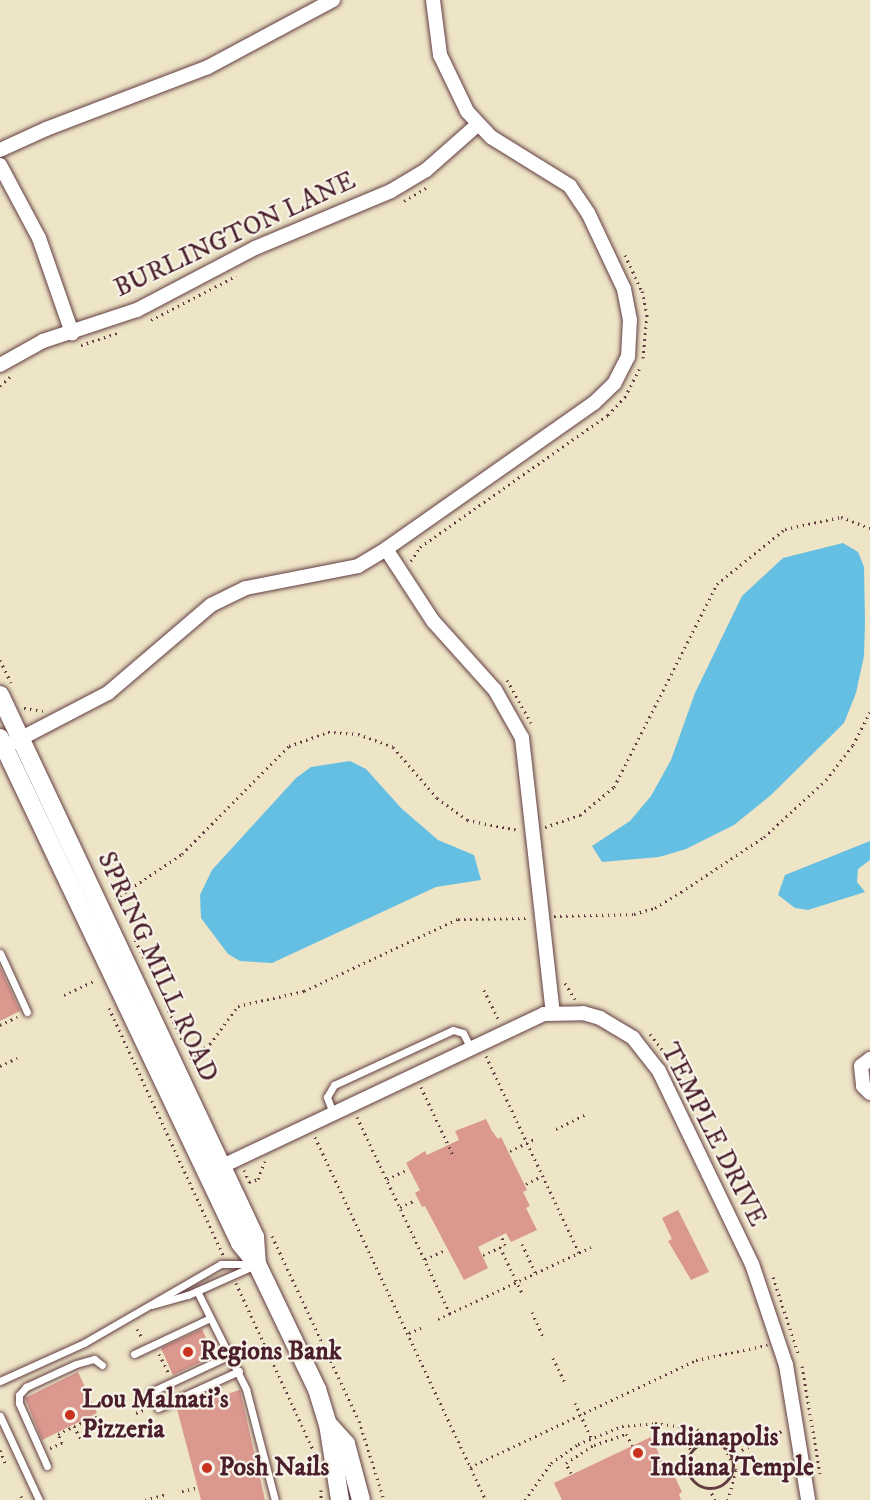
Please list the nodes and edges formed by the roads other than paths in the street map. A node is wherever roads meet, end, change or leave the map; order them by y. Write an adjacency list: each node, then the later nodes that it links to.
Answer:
1 (333, 0): 4 (street)
2 (433, 0): 3 (street)
3 (477, 125): 6 (street, BURLINGTON LANE); 8 (street)
4 (0, 150)
5 (0, 165): 6 (street)
6 (72, 333): 7 (street, BURLINGTON LANE)
7 (0, 365)
8 (386, 549): 10 (street); 12 (street)
9 (0, 695): 10 (street, SPRING MILL ROAD)
10 (6, 743): 18 (street, SPRING MILL ROAD)
11 (0, 953): 13 (lane)
12 (553, 1013): 14 (street, TEMPLE DRIVE); 37 (street, TEMPLE DRIVE)
13 (25, 1014)
14 (470, 1047): 17 (street, TEMPLE DRIVE); 17 (lane)
15 (870, 1059): 16 (street)
16 (870, 1093)
17 (333, 1113): 18 (street, TEMPLE DRIVE)
18 (215, 1169): 19 (street, SPRING MILL ROAD)
19 (258, 1264): 20 (lane); 21 (lane); 31 (street, SPRING MILL ROAD)
20 (197, 1291): 21 (lane); 22 (lane)
21 (144, 1308): 27 (lane)
22 (210, 1318): 23 (lane); 24 (lane)
23 (134, 1354)
24 (230, 1355): 26 (lane); 28 (lane)
25 (102, 1365): 32 (lane)
26 (239, 1371): 29 (lane); 34 (lane)
27 (0, 1382)
28 (151, 1392)
29 (158, 1408)
30 (0, 1416): 33 (lane)
31 (328, 1424): 35 (street, SPRING MILL ROAD); 36 (street, SPRING MILL ROAD)
32 (47, 1466)
33 (39, 1500)
34 (275, 1500)
35 (340, 1500)
36 (361, 1500)
37 (808, 1500)

